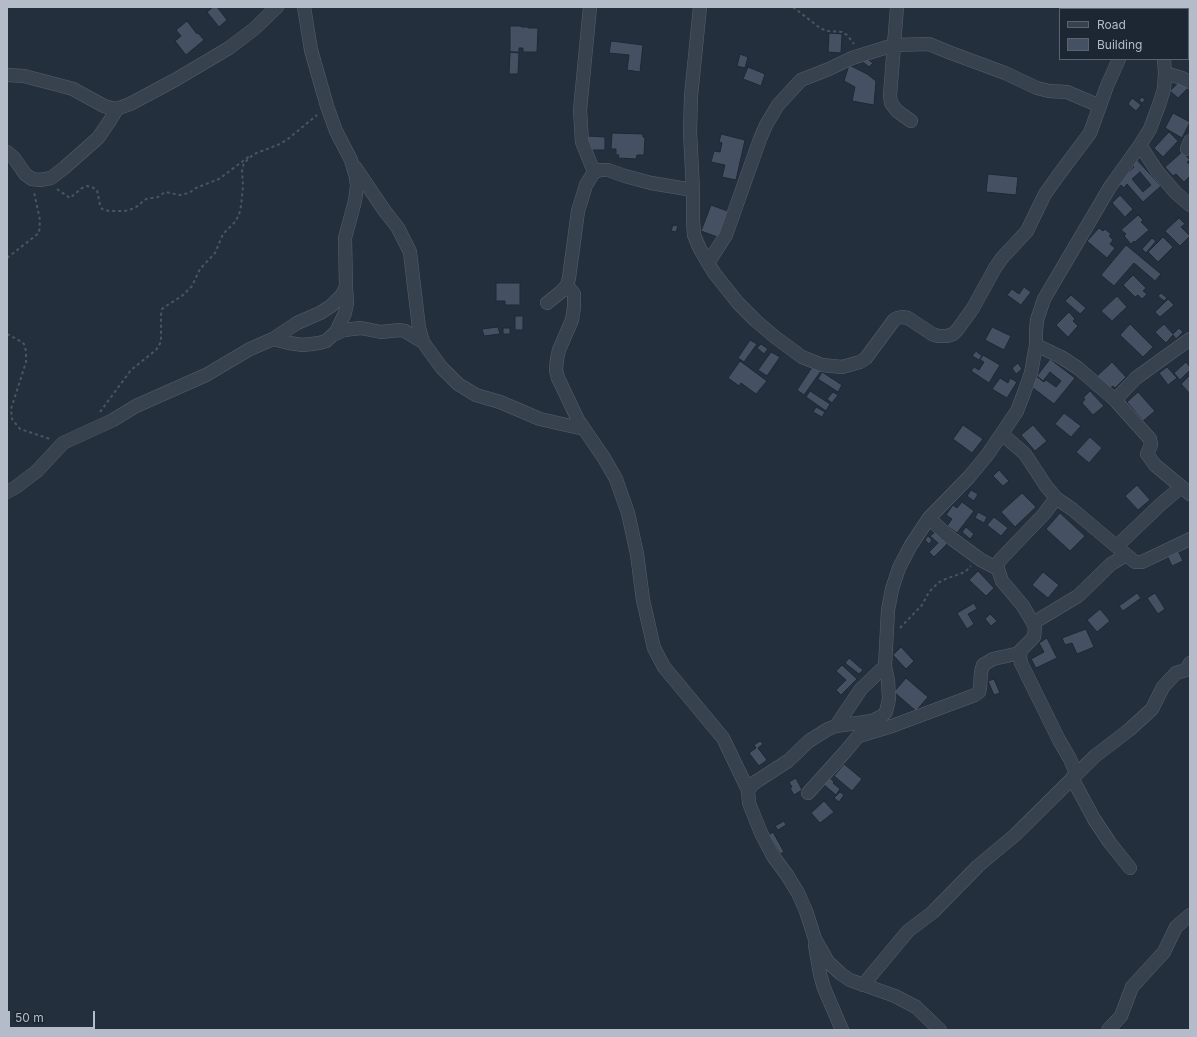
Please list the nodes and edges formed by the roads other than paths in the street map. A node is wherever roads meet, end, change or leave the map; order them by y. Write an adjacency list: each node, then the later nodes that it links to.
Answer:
1 (277, 7): 13 (street)
2 (304, 7): 17 (street)
3 (590, 7): 18 (street)
4 (700, 7): 19 (street)
5 (897, 7): 6 (street)
6 (894, 45): 12 (street); 14 (street); 21 (street)
7 (1119, 60): 12 (street)
8 (1164, 60): 9 (street)
9 (1165, 73): 11 (street); 15 (street)
10 (7, 75): 13 (street)
11 (1190, 82)
12 (1100, 106): 21 (street)
13 (117, 109): 16 (street)
14 (911, 122)
15 (1140, 145): 20 (street); 29 (street)
16 (7, 152)
17 (351, 160): 23 (street); 28 (street)
18 (594, 172): 19 (street); 22 (street)
19 (693, 190): 21 (street)
20 (1190, 205)
21 (708, 263)
22 (567, 285): 24 (street); 31 (street)
23 (346, 286): 25 (street); 26 (street)
24 (547, 303)
25 (333, 335): 26 (street); 28 (street)
26 (273, 338): 34 (street)
27 (1190, 339): 30 (street)
28 (423, 342): 31 (street)
29 (1036, 345): 30 (street); 32 (street)
30 (1115, 400): 33 (street)
31 (584, 429): 48 (street)
32 (1002, 434): 35 (street); 36 (street)
33 (1186, 491): 38 (street)
34 (7, 492)
35 (1056, 498): 38 (street); 39 (street)
36 (929, 518): 39 (street); 43 (street)
37 (1190, 539): 38 (street)
38 (1121, 550): 40 (street)
39 (998, 569): 40 (street)
40 (1033, 623): 41 (street)
41 (1020, 652): 46 (street); 47 (street)
42 (1190, 663): 47 (street)
43 (885, 666): 44 (street); 45 (street)
44 (869, 721): 45 (street); 46 (street)
45 (836, 726): 48 (street)
46 (859, 736): 49 (street)
47 (1074, 776): 50 (street); 53 (street)
48 (748, 790): 52 (street)
49 (808, 793)
50 (1130, 868)
51 (1190, 914): 56 (street)
52 (815, 939): 53 (street); 54 (street)
53 (863, 985): 55 (street)
54 (842, 1030)
55 (940, 1030)
56 (1108, 1030)

